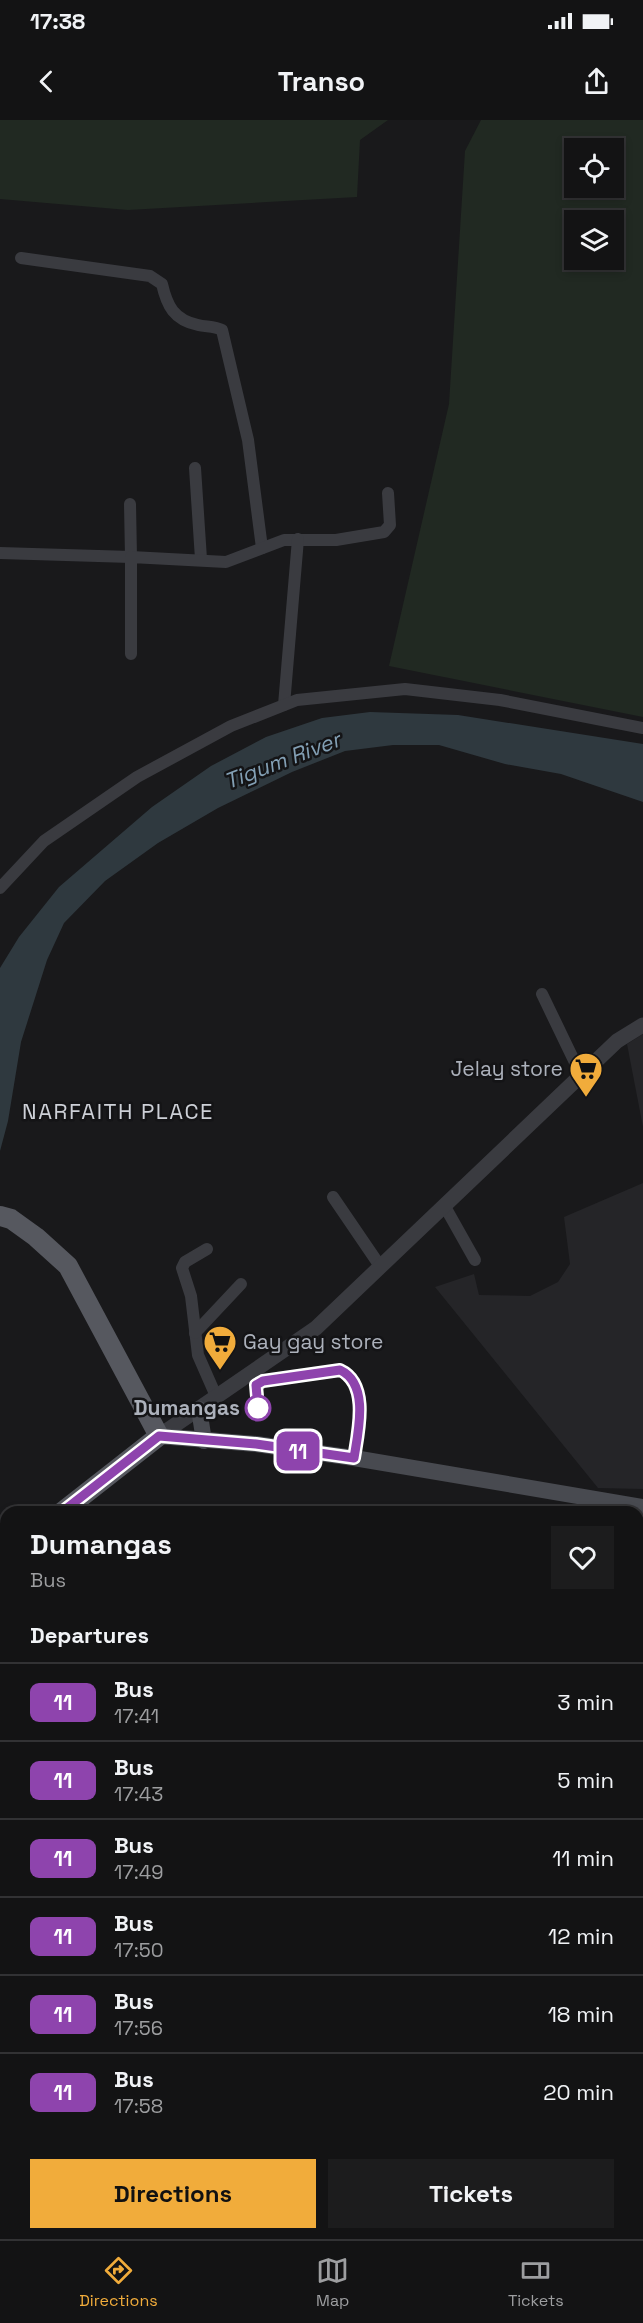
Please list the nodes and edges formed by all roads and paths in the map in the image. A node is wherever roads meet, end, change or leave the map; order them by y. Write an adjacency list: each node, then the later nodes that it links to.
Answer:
1 (21, 258): 6 (street)
2 (195, 468): 9 (street)
3 (388, 493): 5 (street)
4 (130, 504): 8 (street)
5 (298, 539): 6 (street); 11 (street)
6 (262, 548): 9 (street)
7 (0, 553): 8 (street)
8 (131, 557): 9 (street); 10 (street)
9 (201, 559)
10 (131, 654)
11 (284, 705): 12 (street); 13 (street)
12 (643, 728)
13 (0, 888)
14 (542, 994): 16 (street)
15 (643, 1025): 16 (street)
16 (581, 1075): 18 (street)
17 (333, 1197): 22 (street)
18 (444, 1205): 21 (street); 22 (street)
19 (5, 1218): 27 (main road)
20 (207, 1249): 24 (street)
21 (475, 1260)
22 (380, 1266): 25 (street)
23 (241, 1284): 24 (street)
24 (195, 1333): 25 (street)
25 (216, 1396): 26 (street)
26 (199, 1409): 27 (street); 28 (main road)
27 (159, 1436): 28 (main road); 29 (main road)
28 (204, 1441): 30 (main road)
29 (70, 1506)
30 (637, 1506)

